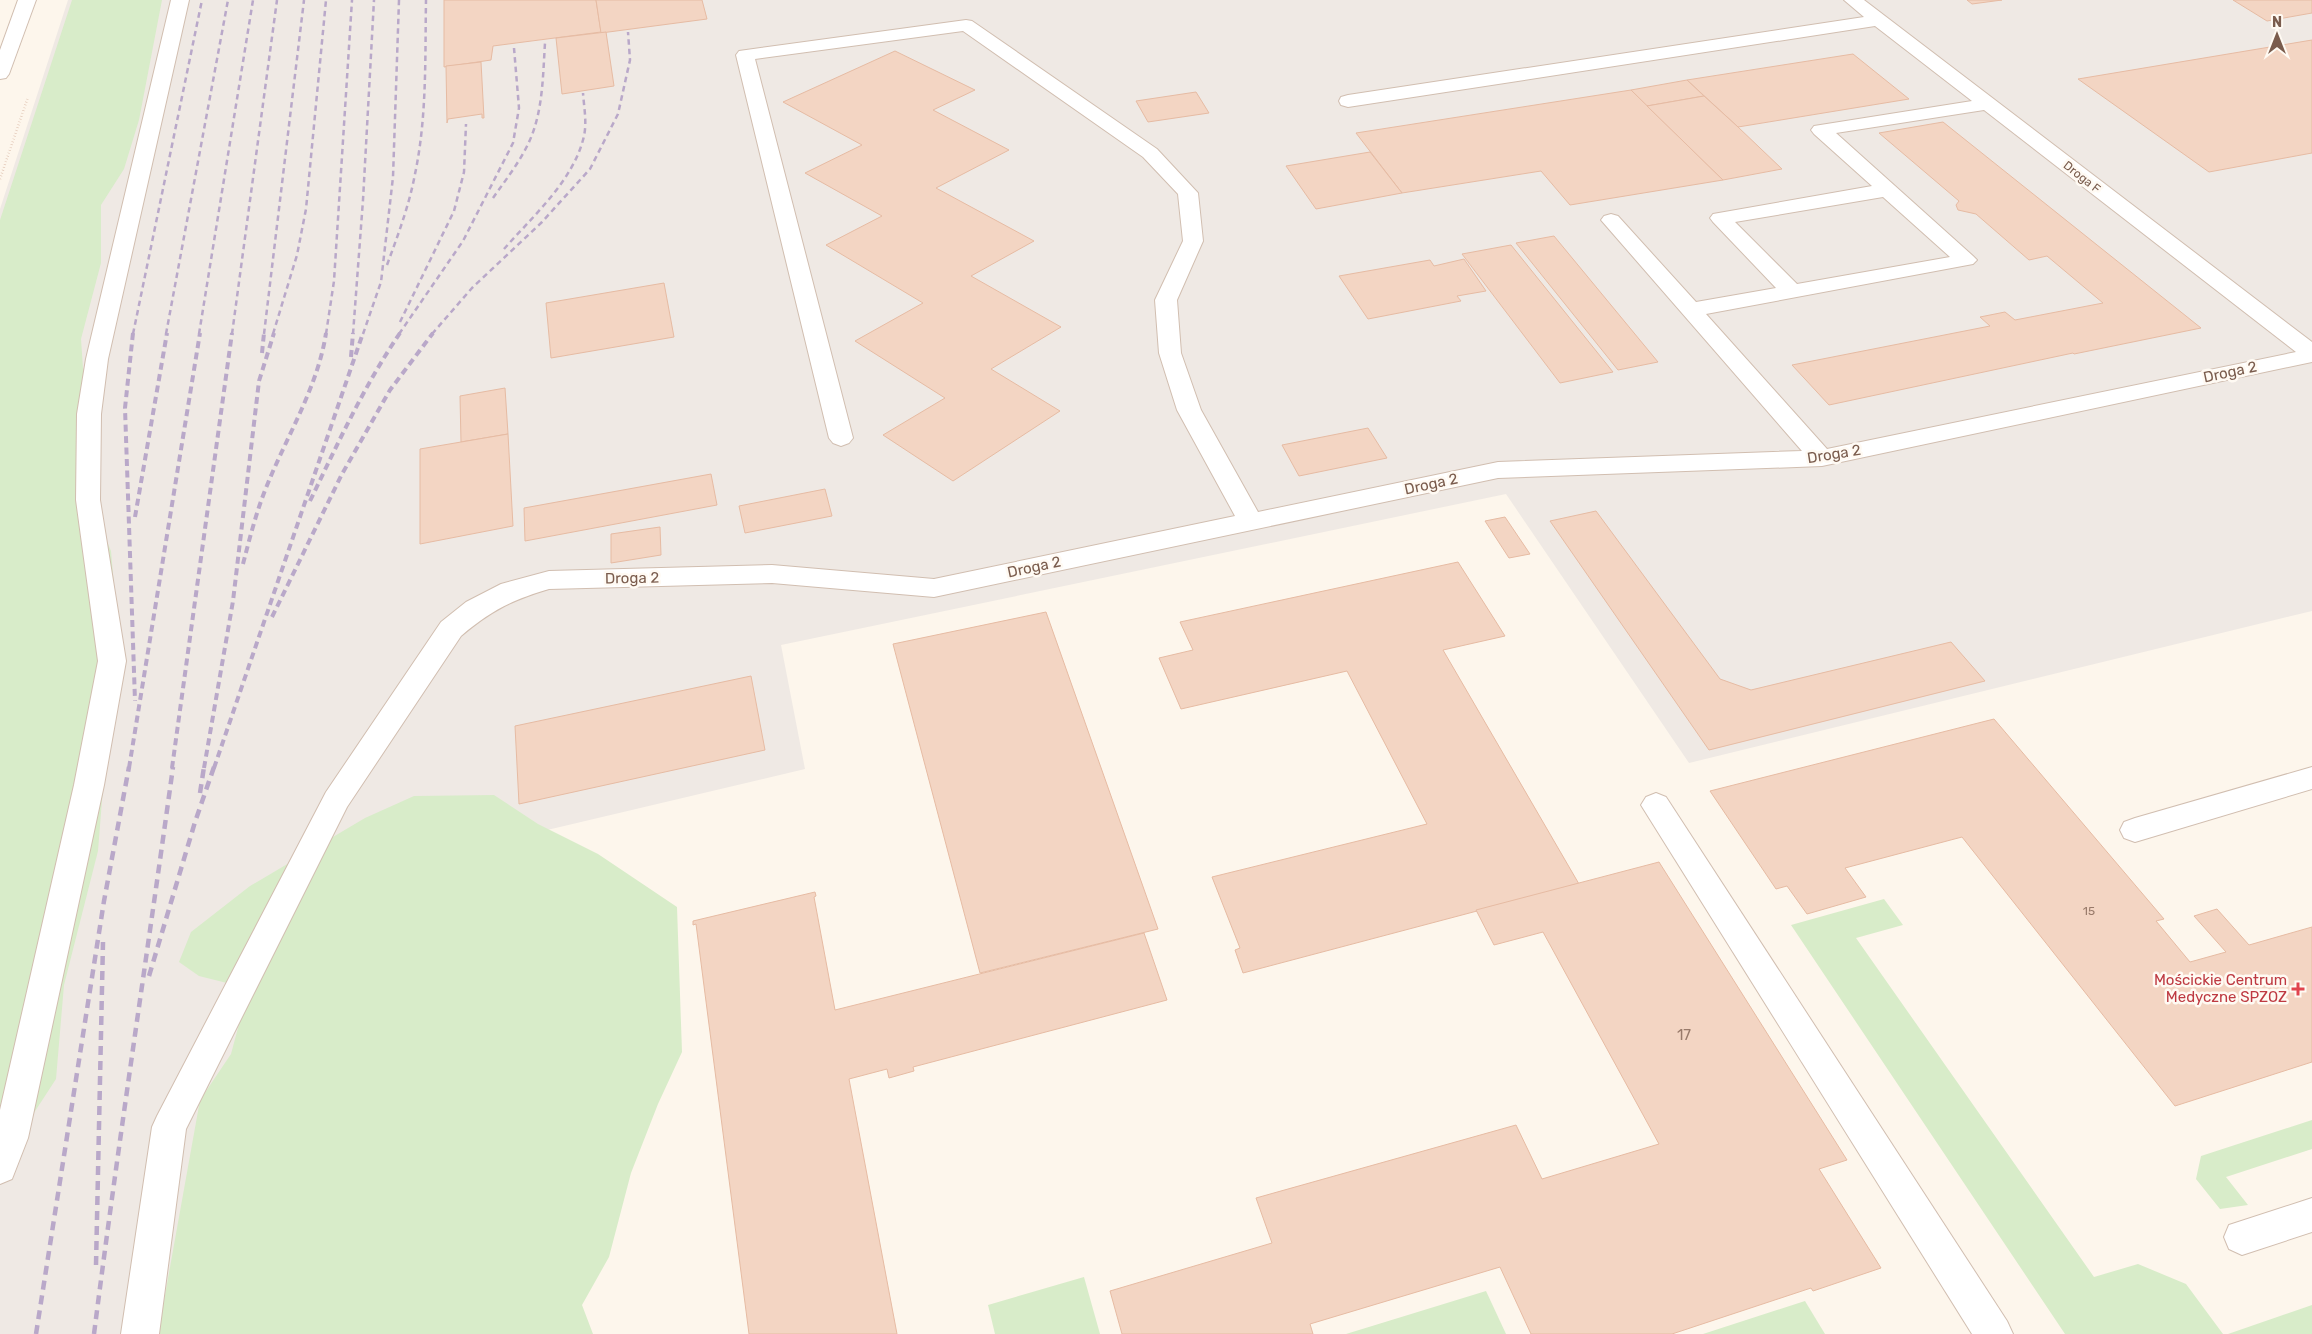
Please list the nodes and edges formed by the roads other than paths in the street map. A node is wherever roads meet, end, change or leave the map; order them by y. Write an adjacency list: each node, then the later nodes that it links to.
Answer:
1 (27, 0): 5 (street)
2 (180, 0): 19 (street)
3 (1853, 0): 4 (street, Droga F)
4 (1878, 20): 6 (street); 7 (street, Droga F)
5 (0, 74)
6 (1348, 101)
7 (1987, 104): 8 (street); 12 (street, Droga F)
8 (1887, 190): 10 (street); 10 (street)
9 (1611, 220): 11 (street)
10 (1792, 292): 11 (street)
11 (1691, 310): 14 (street)
12 (2312, 354): 14 (street, Droga 2)
13 (841, 438): 15 (street)
14 (1822, 458): 15 (street, Droga 2)
15 (1251, 522): 22 (street, Droga 2)
16 (2312, 778): 18 (street)
17 (1656, 805): 23 (street)
18 (2135, 830)
19 (0, 1167)
20 (2312, 1215): 21 (street)
21 (2242, 1236)
22 (140, 1334)
23 (1994, 1334)

